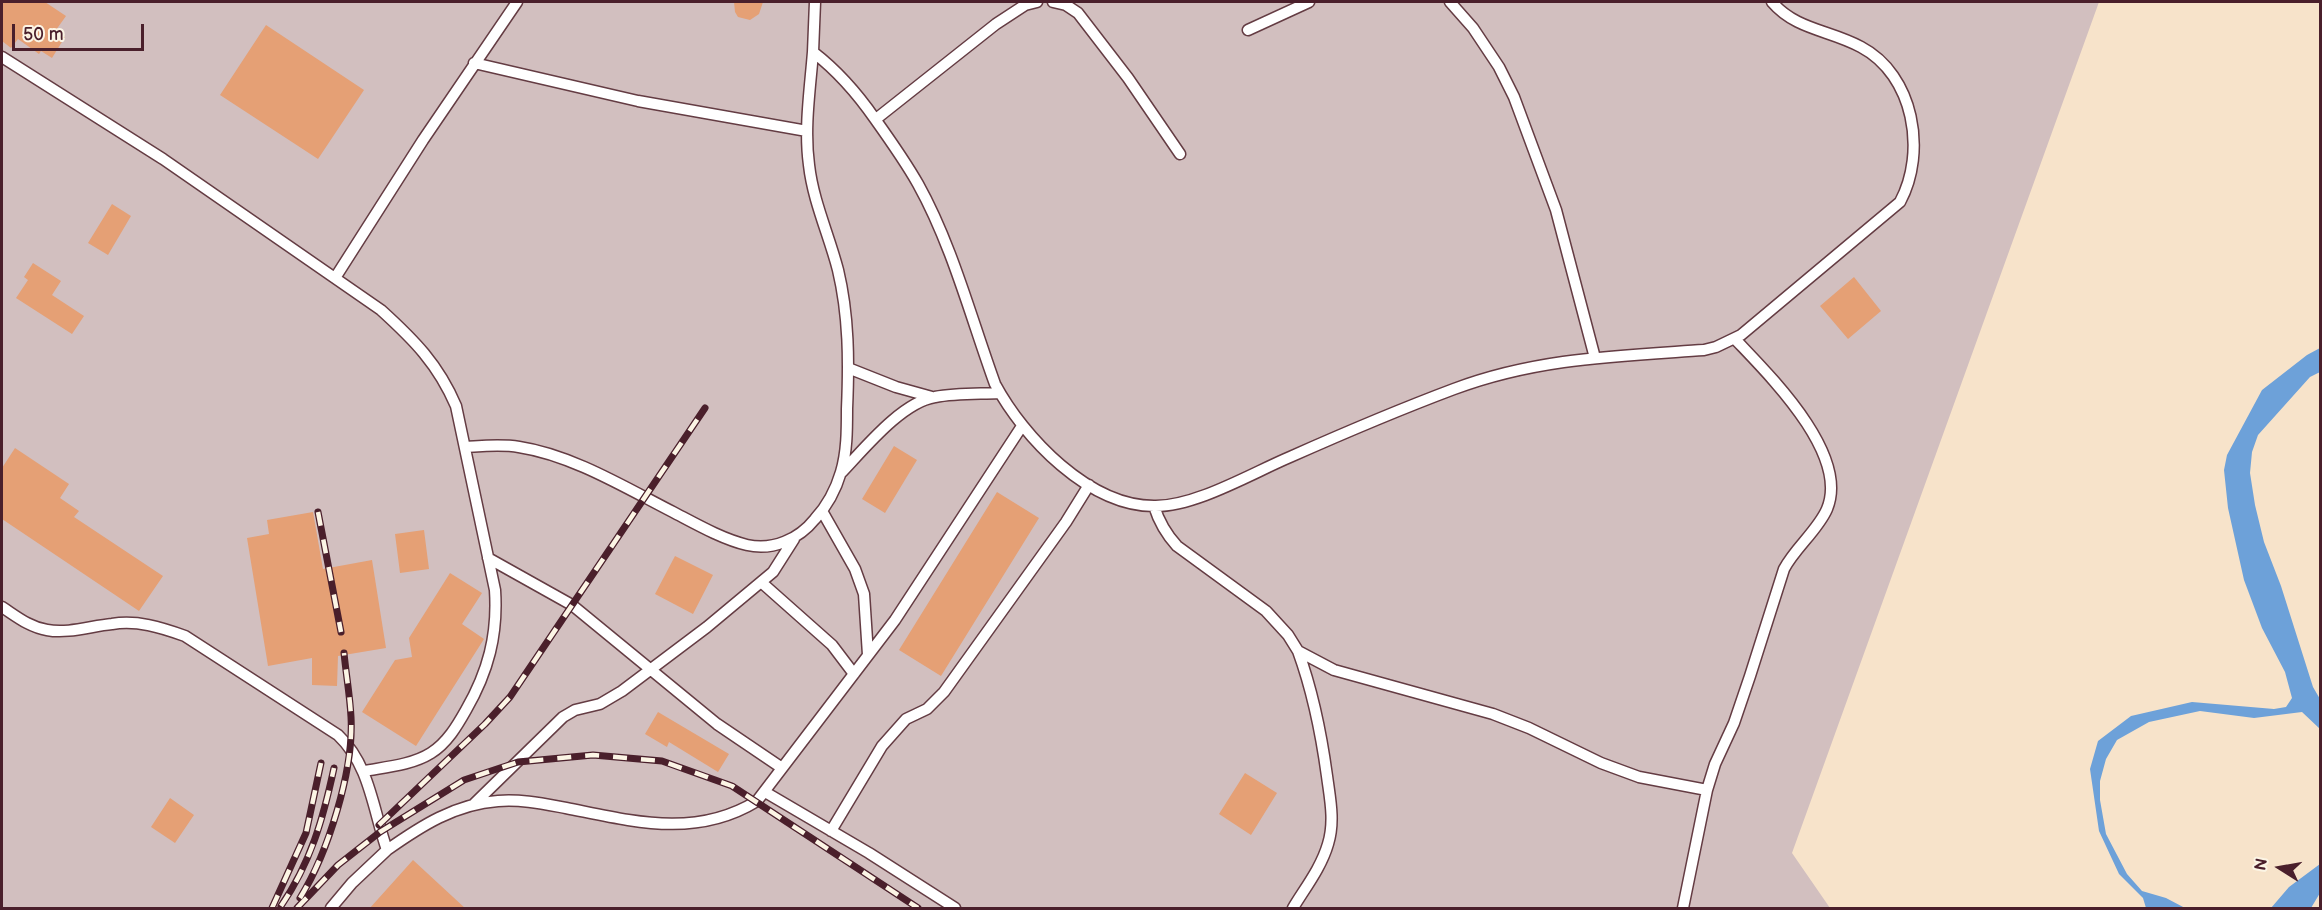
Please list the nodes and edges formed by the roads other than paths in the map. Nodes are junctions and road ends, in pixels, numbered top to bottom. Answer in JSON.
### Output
{"nodes":[{"id":1,"x":517,"y":2,"type":"edge"},
{"id":2,"x":815,"y":2,"type":"edge"},
{"id":3,"x":1037,"y":2,"type":"edge"},
{"id":4,"x":1053,"y":2,"type":"edge"},
{"id":5,"x":1309,"y":2,"type":"edge"},
{"id":6,"x":1450,"y":2,"type":"edge"},
{"id":7,"x":1772,"y":2,"type":"edge"},
{"id":8,"x":1248,"y":30,"type":"dead end"},
{"id":9,"x":813,"y":52,"type":"junction"},
{"id":10,"x":2,"y":57,"type":"edge"},
{"id":11,"x":474,"y":63,"type":"junction"},
{"id":12,"x":876,"y":119,"type":"junction"},
{"id":13,"x":807,"y":130,"type":"junction"},
{"id":14,"x":1180,"y":154,"type":"dead end"},
{"id":15,"x":335,"y":278,"type":"junction"},
{"id":16,"x":1735,"y":339,"type":"junction"},
{"id":17,"x":1595,"y":358,"type":"junction"},
{"id":18,"x":848,"y":368,"type":"junction"},
{"id":19,"x":999,"y":393,"type":"junction"},
{"id":20,"x":932,"y":397,"type":"junction"},
{"id":21,"x":1022,"y":426,"type":"junction"},
{"id":22,"x":465,"y":447,"type":"junction"},
{"id":23,"x":841,"y":474,"type":"junction"},
{"id":24,"x":1089,"y":485,"type":"junction"},
{"id":25,"x":1154,"y":507,"type":"junction"},
{"id":26,"x":822,"y":511,"type":"junction"},
{"id":27,"x":794,"y":539,"type":"junction"},
{"id":28,"x":488,"y":558,"type":"junction"},
{"id":29,"x":761,"y":582,"type":"junction"},
{"id":30,"x":2,"y":606,"type":"edge"},
{"id":31,"x":1298,"y":651,"type":"junction"},
{"id":32,"x":868,"y":655,"type":"junction"},
{"id":33,"x":649,"y":669,"type":"junction"},
{"id":34,"x":854,"y":674,"type":"junction"},
{"id":35,"x":782,"y":768,"type":"junction"},
{"id":36,"x":364,"y":771,"type":"junction"},
{"id":37,"x":1707,"y":790,"type":"junction"},
{"id":38,"x":765,"y":792,"type":"junction"},
{"id":39,"x":474,"y":804,"type":"junction"},
{"id":40,"x":831,"y":831,"type":"junction"},
{"id":41,"x":387,"y":850,"type":"junction"},
{"id":42,"x":331,"y":909,"type":"edge"},
{"id":43,"x":955,"y":909,"type":"edge"},
{"id":44,"x":1293,"y":909,"type":"edge"},
{"id":45,"x":1683,"y":909,"type":"edge"}],
"edges":[{"from":1,"to":11,"type":"lane"},
{"from":2,"to":9,"type":"lane"},
{"from":3,"to":12,"type":"lane"},
{"from":4,"to":14,"type":"lane"},
{"from":5,"to":8,"type":"lane"},
{"from":6,"to":17,"type":"lane"},
{"from":7,"to":16,"type":"lane"},
{"from":9,"to":12,"type":"lane"},
{"from":9,"to":13,"type":"lane"},
{"from":10,"to":15,"type":"lane"},
{"from":11,"to":13,"type":"lane"},
{"from":11,"to":15,"type":"lane"},
{"from":12,"to":19,"type":"lane"},
{"from":13,"to":18,"type":"lane"},
{"from":15,"to":22,"type":"lane"},
{"from":16,"to":17,"type":"lane"},
{"from":16,"to":37,"type":"lane"},
{"from":17,"to":25,"type":"lane"},
{"from":18,"to":20,"type":"lane"},
{"from":18,"to":23,"type":"lane"},
{"from":19,"to":20,"type":"lane"},
{"from":19,"to":21,"type":"lane"},
{"from":20,"to":23,"type":"lane"},
{"from":21,"to":24,"type":"lane"},
{"from":21,"to":32,"type":"lane"},
{"from":22,"to":27,"type":"lane"},
{"from":22,"to":28,"type":"lane"},
{"from":23,"to":26,"type":"lane"},
{"from":24,"to":25,"type":"lane"},
{"from":24,"to":40,"type":"lane"},
{"from":25,"to":31,"type":"lane"},
{"from":26,"to":27,"type":"lane"},
{"from":26,"to":32,"type":"lane"},
{"from":27,"to":29,"type":"lane"},
{"from":28,"to":33,"type":"lane"},
{"from":28,"to":36,"type":"lane"},
{"from":29,"to":33,"type":"lane"},
{"from":29,"to":34,"type":"lane"},
{"from":30,"to":36,"type":"lane"},
{"from":31,"to":37,"type":"lane"},
{"from":31,"to":44,"type":"lane"},
{"from":32,"to":34,"type":"lane"},
{"from":33,"to":35,"type":"lane"},
{"from":33,"to":39,"type":"lane"},
{"from":34,"to":35,"type":"lane"},
{"from":35,"to":38,"type":"lane"},
{"from":36,"to":41,"type":"lane"},
{"from":37,"to":45,"type":"lane"},
{"from":38,"to":39,"type":"lane"},
{"from":38,"to":40,"type":"lane"},
{"from":39,"to":41,"type":"lane"},
{"from":40,"to":43,"type":"lane"},
{"from":41,"to":42,"type":"lane"}]}
